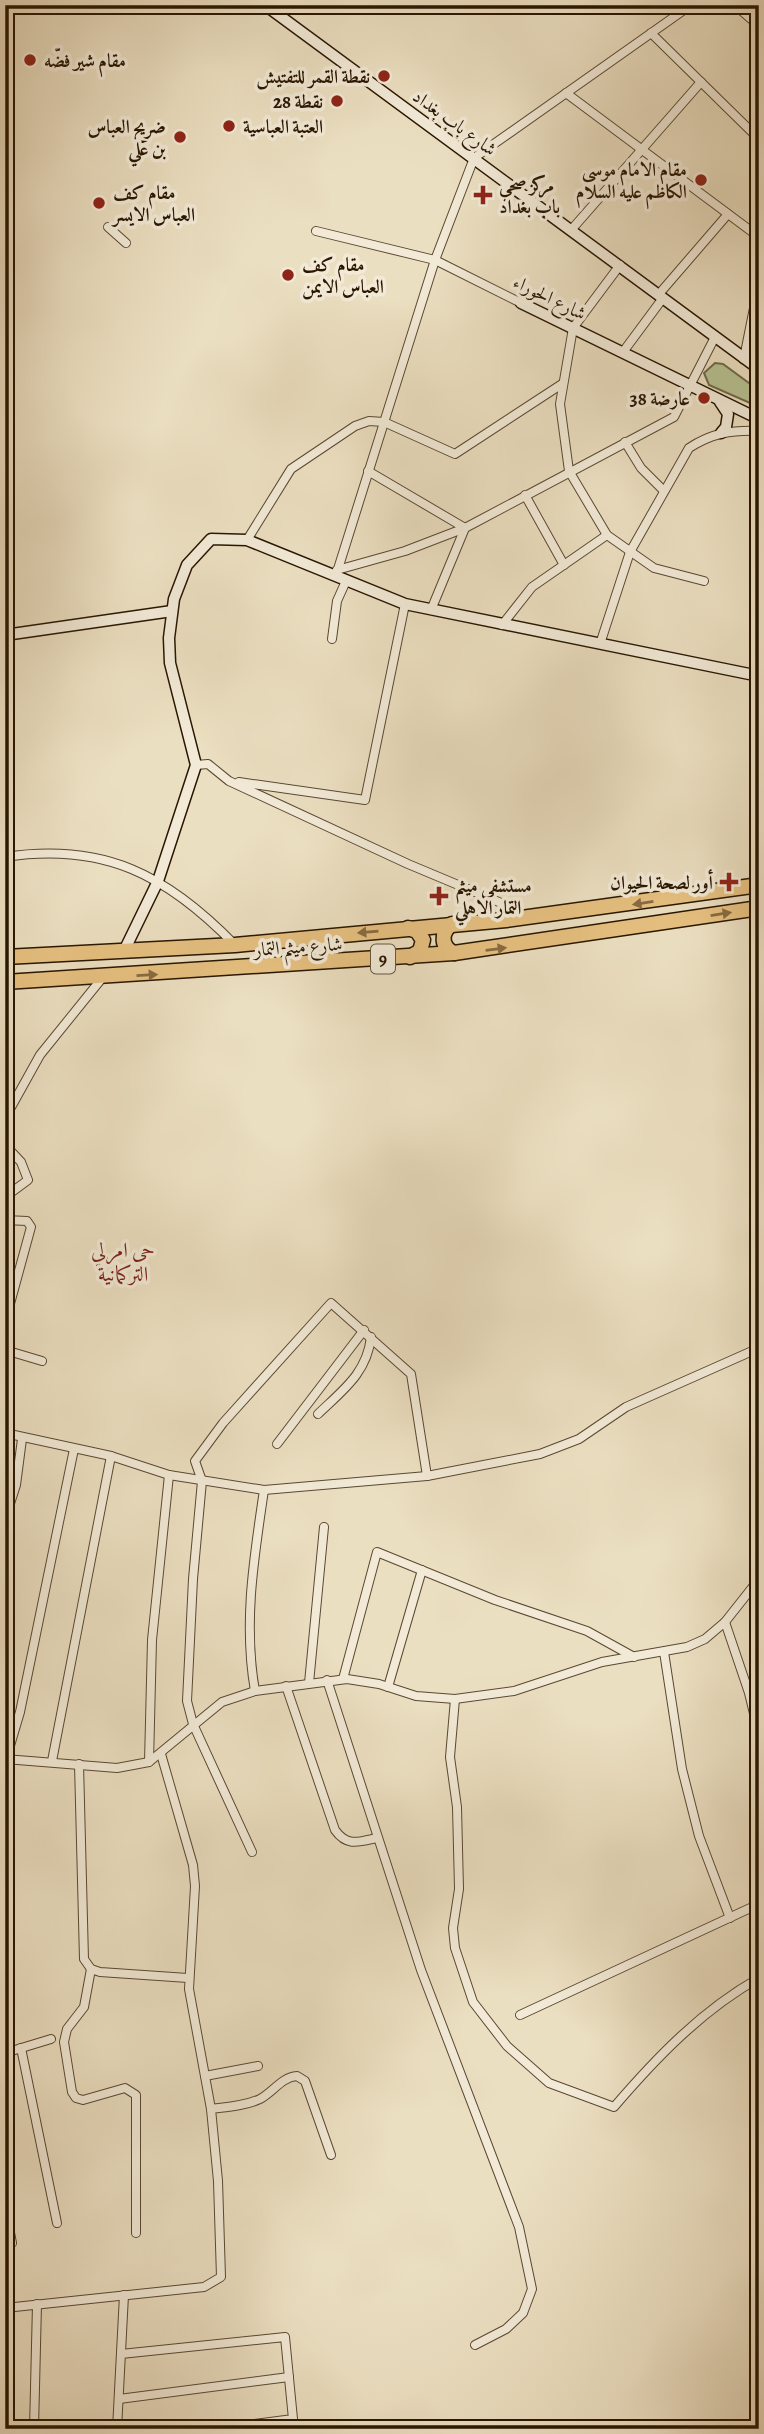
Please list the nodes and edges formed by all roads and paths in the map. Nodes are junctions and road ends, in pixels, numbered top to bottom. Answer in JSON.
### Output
{"nodes":[{"id":1,"x":265,"y":5,"type":"edge"},
{"id":2,"x":691,"y":5,"type":"edge"},
{"id":3,"x":735,"y":5,"type":"edge"},
{"id":4,"x":759,"y":26,"type":"edge"},
{"id":5,"x":651,"y":33,"type":"junction"},
{"id":6,"x":701,"y":82,"type":"junction"},
{"id":7,"x":566,"y":93,"type":"junction"},
{"id":8,"x":759,"y":139,"type":"edge"},
{"id":9,"x":643,"y":151,"type":"junction"},
{"id":10,"x":474,"y":158,"type":"junction"},
{"id":11,"x":728,"y":214,"type":"junction"},
{"id":12,"x":108,"y":227,"type":"dead end"},
{"id":13,"x":572,"y":229,"type":"junction"},
{"id":14,"x":316,"y":230,"type":"dead end"},
{"id":15,"x":759,"y":237,"type":"edge"},
{"id":16,"x":127,"y":243,"type":"dead end"},
{"id":17,"x":435,"y":260,"type":"junction"},
{"id":18,"x":620,"y":265,"type":"junction"},
{"id":19,"x":759,"y":283,"type":"edge"},
{"id":20,"x":661,"y":296,"type":"junction"},
{"id":21,"x":521,"y":303,"type":"joint"},
{"id":22,"x":573,"y":328,"type":"junction"},
{"id":23,"x":716,"y":337,"type":"junction"},
{"id":24,"x":623,"y":352,"type":"junction"},
{"id":25,"x":759,"y":356,"type":"edge"},
{"id":26,"x":744,"y":358,"type":"junction"},
{"id":27,"x":759,"y":369,"type":"edge"},
{"id":28,"x":562,"y":384,"type":"junction"},
{"id":29,"x":690,"y":385,"type":"junction"},
{"id":30,"x":715,"y":397,"type":"junction"},
{"id":31,"x":759,"y":419,"type":"edge"},
{"id":32,"x":384,"y":422,"type":"junction"},
{"id":33,"x":759,"y":432,"type":"edge"},
{"id":34,"x":721,"y":433,"type":"junction"},
{"id":35,"x":625,"y":442,"type":"junction"},
{"id":36,"x":368,"y":471,"type":"junction"},
{"id":37,"x":569,"y":471,"type":"junction"},
{"id":38,"x":663,"y":490,"type":"junction"},
{"id":39,"x":525,"y":495,"type":"junction"},
{"id":40,"x":465,"y":528,"type":"junction"},
{"id":41,"x":607,"y":535,"type":"junction"},
{"id":42,"x":247,"y":540,"type":"junction"},
{"id":43,"x":630,"y":552,"type":"junction"},
{"id":44,"x":564,"y":565,"type":"junction"},
{"id":45,"x":333,"y":571,"type":"junction"},
{"id":46,"x":346,"y":581,"type":"junction"},
{"id":47,"x":704,"y":581,"type":"dead end"},
{"id":48,"x":405,"y":604,"type":"junction"},
{"id":49,"x":431,"y":610,"type":"junction"},
{"id":50,"x":172,"y":611,"type":"junction"},
{"id":51,"x":502,"y":625,"type":"junction"},
{"id":52,"x":5,"y":635,"type":"edge"},
{"id":53,"x":332,"y":639,"type":"dead end"},
{"id":54,"x":600,"y":644,"type":"junction"},
{"id":55,"x":759,"y":676,"type":"edge"},
{"id":56,"x":197,"y":765,"type":"junction"},
{"id":57,"x":229,"y":781,"type":"junction"},
{"id":58,"x":5,"y":857,"type":"edge"},
{"id":59,"x":158,"y":881,"type":"junction"},
{"id":60,"x":759,"y":885,"type":"edge"},
{"id":61,"x":759,"y":908,"type":"edge"},
{"id":62,"x":506,"y":920,"type":"junction"},
{"id":63,"x":452,"y":924,"type":"junction"},
{"id":64,"x":406,"y":928,"type":"junction"},
{"id":65,"x":235,"y":945,"type":"junction"},
{"id":66,"x":124,"y":951,"type":"junction"},
{"id":67,"x":454,"y":953,"type":"junction"},
{"id":68,"x":53,"y":955,"type":"junction"},
{"id":69,"x":12,"y":956,"type":"edge"},
{"id":70,"x":410,"y":957,"type":"junction"},
{"id":71,"x":103,"y":977,"type":"junction"},
{"id":72,"x":52,"y":979,"type":"junction"},
{"id":73,"x":12,"y":982,"type":"edge"},
{"id":74,"x":5,"y":1118,"type":"edge"},
{"id":75,"x":5,"y":1145,"type":"edge"},
{"id":76,"x":5,"y":1197,"type":"edge"},
{"id":77,"x":5,"y":1220,"type":"edge"},
{"id":78,"x":5,"y":1322,"type":"edge"},
{"id":79,"x":367,"y":1334,"type":"junction"},
{"id":80,"x":759,"y":1348,"type":"edge"},
{"id":81,"x":5,"y":1350,"type":"edge"},
{"id":82,"x":42,"y":1361,"type":"dead end"},
{"id":83,"x":318,"y":1414,"type":"dead end"},
{"id":84,"x":5,"y":1433,"type":"edge"},
{"id":85,"x":22,"y":1439,"type":"junction"},
{"id":86,"x":277,"y":1444,"type":"dead end"},
{"id":87,"x":74,"y":1449,"type":"junction"},
{"id":88,"x":111,"y":1456,"type":"junction"},
{"id":89,"x":169,"y":1475,"type":"junction"},
{"id":90,"x":427,"y":1476,"type":"junction"},
{"id":91,"x":202,"y":1481,"type":"junction"},
{"id":92,"x":264,"y":1490,"type":"junction"},
{"id":93,"x":5,"y":1520,"type":"edge"},
{"id":94,"x":324,"y":1527,"type":"dead end"},
{"id":95,"x":422,"y":1570,"type":"junction"},
{"id":96,"x":759,"y":1579,"type":"edge"},
{"id":97,"x":725,"y":1622,"type":"junction"},
{"id":98,"x":664,"y":1652,"type":"junction"},
{"id":99,"x":634,"y":1657,"type":"junction"},
{"id":100,"x":343,"y":1679,"type":"junction"},
{"id":101,"x":327,"y":1680,"type":"junction"},
{"id":102,"x":309,"y":1683,"type":"junction"},
{"id":103,"x":286,"y":1686,"type":"junction"},
{"id":104,"x":388,"y":1687,"type":"junction"},
{"id":105,"x":255,"y":1691,"type":"junction"},
{"id":106,"x":455,"y":1699,"type":"junction"},
{"id":107,"x":193,"y":1724,"type":"junction"},
{"id":108,"x":759,"y":1734,"type":"edge"},
{"id":109,"x":161,"y":1754,"type":"junction"},
{"id":110,"x":5,"y":1759,"type":"edge"},
{"id":111,"x":52,"y":1761,"type":"junction"},
{"id":112,"x":149,"y":1762,"type":"junction"},
{"id":113,"x":79,"y":1764,"type":"junction"},
{"id":114,"x":377,"y":1838,"type":"junction"},
{"id":115,"x":252,"y":1852,"type":"dead end"},
{"id":116,"x":759,"y":1904,"type":"edge"},
{"id":117,"x":730,"y":1918,"type":"junction"},
{"id":118,"x":91,"y":1969,"type":"junction"},
{"id":119,"x":188,"y":1978,"type":"junction"},
{"id":120,"x":759,"y":1978,"type":"edge"},
{"id":121,"x":520,"y":2015,"type":"dead end"},
{"id":122,"x":51,"y":2039,"type":"dead end"},
{"id":123,"x":21,"y":2048,"type":"junction"},
{"id":124,"x":5,"y":2053,"type":"edge"},
{"id":125,"x":258,"y":2067,"type":"dead end"},
{"id":126,"x":205,"y":2076,"type":"junction"},
{"id":127,"x":211,"y":2109,"type":"junction"},
{"id":128,"x":331,"y":2155,"type":"dead end"},
{"id":129,"x":5,"y":2207,"type":"edge"},
{"id":130,"x":57,"y":2223,"type":"dead end"},
{"id":131,"x":136,"y":2233,"type":"dead end"},
{"id":132,"x":12,"y":2243,"type":"dead end"},
{"id":133,"x":124,"y":2295,"type":"junction"},
{"id":134,"x":37,"y":2304,"type":"junction"},
{"id":135,"x":5,"y":2308,"type":"edge"},
{"id":136,"x":475,"y":2345,"type":"dead end"},
{"id":137,"x":121,"y":2354,"type":"junction"},
{"id":138,"x":289,"y":2377,"type":"junction"},
{"id":139,"x":119,"y":2399,"type":"junction"},
{"id":140,"x":34,"y":2429,"type":"edge"},
{"id":141,"x":117,"y":2429,"type":"edge"},
{"id":142,"x":214,"y":2429,"type":"edge"}],
"edges":[{"from":1,"to":10,"type":"street","name":"شارع باب بغداد"},
{"from":2,"to":5,"type":"street"},
{"from":3,"to":4,"type":"street"},
{"from":5,"to":6,"type":"street"},
{"from":5,"to":7,"type":"street"},
{"from":6,"to":8,"type":"street"},
{"from":6,"to":9,"type":"street"},
{"from":7,"to":9,"type":"street"},
{"from":7,"to":10,"type":"street"},
{"from":9,"to":11,"type":"street"},
{"from":9,"to":13,"type":"street"},
{"from":10,"to":13,"type":"street","name":"شارع باب بغداد"},
{"from":10,"to":17,"type":"street"},
{"from":11,"to":15,"type":"street"},
{"from":11,"to":20,"type":"street"},
{"from":12,"to":16,"type":"street"},
{"from":13,"to":18,"type":"street","name":"شارع باب بغداد"},
{"from":14,"to":17,"type":"street","name":"شارع الحوراء"},
{"from":17,"to":21,"type":"street","name":"شارع الحوراء"},
{"from":17,"to":32,"type":"street"},
{"from":18,"to":20,"type":"street","name":"شارع باب بغداد"},
{"from":18,"to":22,"type":"street"},
{"from":19,"to":26,"type":"street"},
{"from":20,"to":23,"type":"street","name":"شارع باب بغداد"},
{"from":20,"to":24,"type":"street"},
{"from":21,"to":22,"type":"street","name":"شارع الحوراء"},
{"from":22,"to":24,"type":"street","name":"شارع الحوراء"},
{"from":22,"to":28,"type":"street"},
{"from":23,"to":26,"type":"street","name":"شارع باب بغداد"},
{"from":23,"to":29,"type":"street"},
{"from":24,"to":29,"type":"street","name":"شارع الحوراء"},
{"from":25,"to":26,"type":"street"},
{"from":26,"to":27,"type":"street","name":"شارع باب بغداد"},
{"from":28,"to":32,"type":"street"},
{"from":28,"to":37,"type":"street"},
{"from":29,"to":30,"type":"street","name":"شارع الحوراء"},
{"from":29,"to":35,"type":"street"},
{"from":30,"to":31,"type":"street","name":"شارع الحوراء"},
{"from":30,"to":34,"type":"street"},
{"from":32,"to":36,"type":"street"},
{"from":32,"to":42,"type":"street"},
{"from":33,"to":34,"type":"street"},
{"from":34,"to":38,"type":"street"},
{"from":35,"to":37,"type":"street"},
{"from":35,"to":38,"type":"street"},
{"from":36,"to":40,"type":"street"},
{"from":36,"to":45,"type":"street"},
{"from":37,"to":39,"type":"street"},
{"from":37,"to":41,"type":"street"},
{"from":38,"to":43,"type":"street"},
{"from":39,"to":40,"type":"street"},
{"from":39,"to":44,"type":"street"},
{"from":40,"to":45,"type":"street"},
{"from":40,"to":49,"type":"street"},
{"from":41,"to":43,"type":"street"},
{"from":41,"to":44,"type":"street"},
{"from":42,"to":45,"type":"street"},
{"from":42,"to":50,"type":"street"},
{"from":43,"to":47,"type":"street"},
{"from":43,"to":54,"type":"street"},
{"from":44,"to":51,"type":"street"},
{"from":45,"to":46,"type":"street"},
{"from":46,"to":48,"type":"street"},
{"from":46,"to":53,"type":"street"},
{"from":48,"to":49,"type":"street"},
{"from":48,"to":57,"type":"street"},
{"from":49,"to":51,"type":"street"},
{"from":50,"to":52,"type":"street"},
{"from":50,"to":56,"type":"street"},
{"from":51,"to":54,"type":"street"},
{"from":54,"to":55,"type":"street"},
{"from":56,"to":57,"type":"street"},
{"from":56,"to":59,"type":"street"},
{"from":57,"to":62,"type":"street"},
{"from":58,"to":59,"type":"street"},
{"from":59,"to":65,"type":"street"},
{"from":59,"to":66,"type":"street"},
{"from":60,"to":62,"type":"highway","name":"شارع ميثم التمار","number":"9","one_way":true},
{"from":67,"to":61,"type":"highway","name":"شارع ميثم التمار","number":"9","one_way":true},
{"from":62,"to":63,"type":"highway","name":"شارع ميثم التمار","number":"9"},
{"from":63,"to":64,"type":"highway","name":"شارع ميثم التمار","number":"9"},
{"from":63,"to":67,"type":"highway"},
{"from":64,"to":65,"type":"highway","name":"شارع ميثم التمار","number":"9","one_way":true},
{"from":64,"to":70,"type":"highway"},
{"from":65,"to":66,"type":"highway","name":"شارع ميثم التمار","number":"9"},
{"from":66,"to":68,"type":"highway","name":"شارع ميثم التمار","number":"9"},
{"from":67,"to":70,"type":"highway","name":"شارع ميثم التمار","number":"9"},
{"from":68,"to":69,"type":"highway","name":"شارع ميثم التمار","number":"9"},
{"from":68,"to":72,"type":"highway"},
{"from":69,"to":73,"type":"highway"},
{"from":71,"to":70,"type":"highway","name":"شارع ميثم التمار","number":"9","one_way":true},
{"from":71,"to":72,"type":"highway","name":"شارع ميثم التمار","number":"9"},
{"from":71,"to":74,"type":"street"},
{"from":72,"to":73,"type":"highway","name":"شارع ميثم التمار","number":"9"},
{"from":75,"to":76,"type":"street"},
{"from":77,"to":78,"type":"street"},
{"from":79,"to":83,"type":"street"},
{"from":79,"to":86,"type":"street"},
{"from":79,"to":90,"type":"street"},
{"from":79,"to":91,"type":"street"},
{"from":80,"to":90,"type":"street"},
{"from":81,"to":82,"type":"street"},
{"from":84,"to":85,"type":"street"},
{"from":85,"to":87,"type":"street"},
{"from":85,"to":93,"type":"street"},
{"from":87,"to":88,"type":"street"},
{"from":87,"to":110,"type":"street"},
{"from":88,"to":89,"type":"street"},
{"from":88,"to":111,"type":"street"},
{"from":89,"to":91,"type":"street"},
{"from":89,"to":112,"type":"street"},
{"from":90,"to":92,"type":"street"},
{"from":91,"to":92,"type":"street"},
{"from":91,"to":107,"type":"street"},
{"from":92,"to":105,"type":"street"},
{"from":94,"to":102,"type":"street"},
{"from":95,"to":99,"type":"street"},
{"from":95,"to":100,"type":"street"},
{"from":95,"to":104,"type":"street"},
{"from":96,"to":97,"type":"street"},
{"from":97,"to":98,"type":"street"},
{"from":97,"to":108,"type":"street"},
{"from":98,"to":99,"type":"street"},
{"from":98,"to":117,"type":"street"},
{"from":99,"to":106,"type":"street"},
{"from":100,"to":101,"type":"street"},
{"from":100,"to":104,"type":"street"},
{"from":101,"to":102,"type":"street"},
{"from":101,"to":114,"type":"street"},
{"from":102,"to":103,"type":"street"},
{"from":103,"to":105,"type":"street"},
{"from":103,"to":114,"type":"street"},
{"from":104,"to":106,"type":"street"},
{"from":105,"to":107,"type":"street"},
{"from":106,"to":120,"type":"street"},
{"from":107,"to":109,"type":"street"},
{"from":107,"to":115,"type":"street"},
{"from":109,"to":112,"type":"street"},
{"from":109,"to":119,"type":"street"},
{"from":110,"to":111,"type":"street"},
{"from":111,"to":113,"type":"street"},
{"from":112,"to":113,"type":"street"},
{"from":113,"to":118,"type":"street"},
{"from":114,"to":136,"type":"street"},
{"from":116,"to":117,"type":"street"},
{"from":117,"to":121,"type":"street"},
{"from":118,"to":119,"type":"street"},
{"from":118,"to":131,"type":"street"},
{"from":119,"to":126,"type":"street"},
{"from":122,"to":123,"type":"street"},
{"from":123,"to":124,"type":"street"},
{"from":123,"to":130,"type":"street"},
{"from":125,"to":126,"type":"street"},
{"from":126,"to":127,"type":"street"},
{"from":127,"to":128,"type":"street"},
{"from":127,"to":133,"type":"street"},
{"from":129,"to":132,"type":"street"},
{"from":133,"to":134,"type":"street"},
{"from":133,"to":137,"type":"street"},
{"from":134,"to":135,"type":"street"},
{"from":134,"to":140,"type":"street"},
{"from":137,"to":138,"type":"street"},
{"from":137,"to":139,"type":"street"},
{"from":138,"to":139,"type":"street"},
{"from":138,"to":142,"type":"street"},
{"from":139,"to":141,"type":"street"}]}
